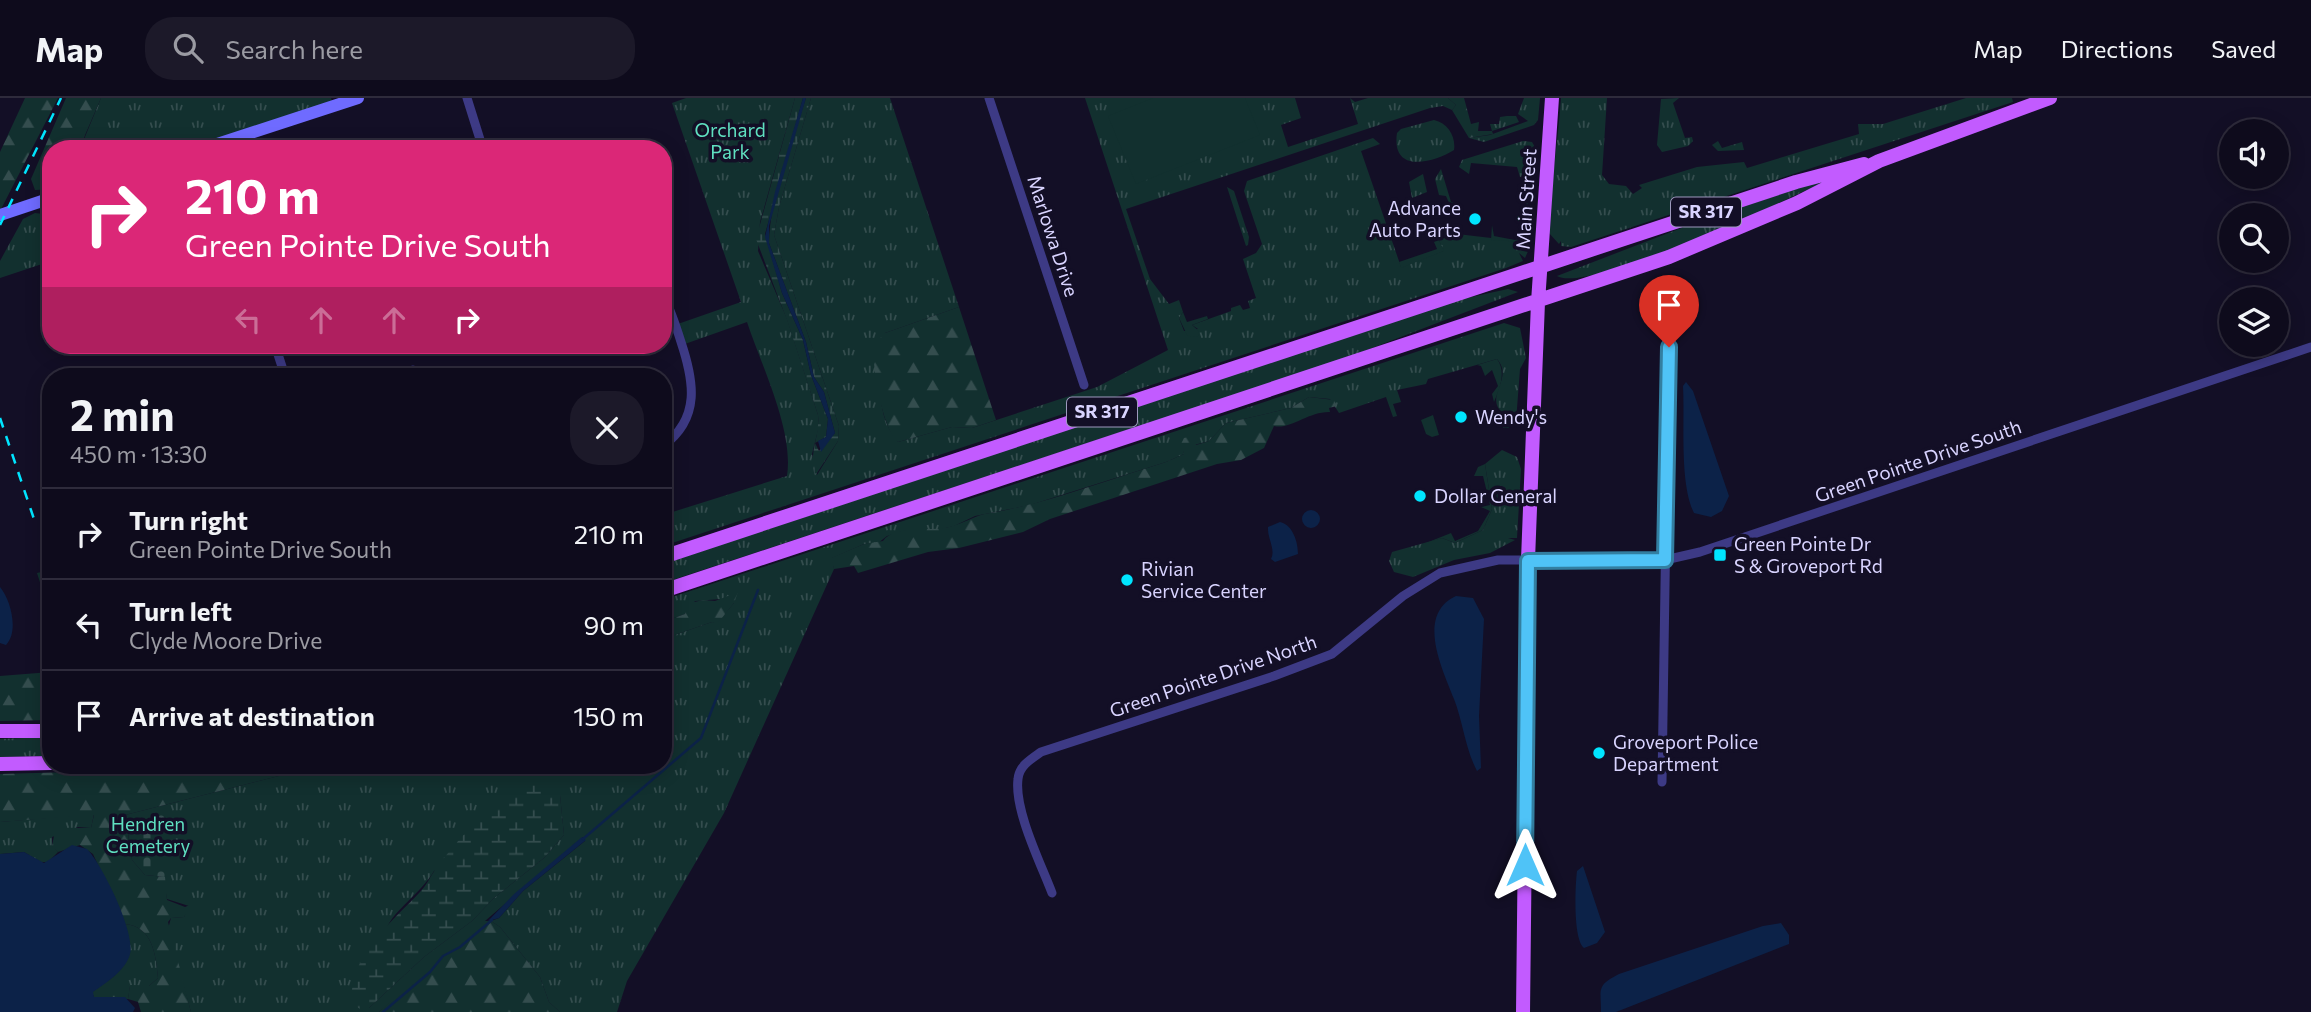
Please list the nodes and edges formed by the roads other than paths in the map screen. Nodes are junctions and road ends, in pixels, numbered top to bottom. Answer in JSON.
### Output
{"nodes":[{"id":1,"x":358,"y":98,"type":"edge"},
{"id":2,"x":467,"y":98,"type":"edge"},
{"id":3,"x":989,"y":98,"type":"edge"},
{"id":4,"x":1552,"y":98,"type":"edge"},
{"id":5,"x":2050,"y":98,"type":"edge"},
{"id":6,"x":230,"y":140,"type":"edge"},
{"id":7,"x":480,"y":140,"type":"edge"},
{"id":8,"x":1880,"y":161,"type":"junction"},
{"id":9,"x":42,"y":201,"type":"edge"},
{"id":10,"x":0,"y":215,"type":"edge"},
{"id":11,"x":1541,"y":267,"type":"junction"},
{"id":12,"x":1538,"y":302,"type":"junction"},
{"id":13,"x":672,"y":322,"type":"edge"},
{"id":14,"x":1669,"y":324,"type":"dead end"},
{"id":15,"x":2311,"y":347,"type":"edge"},
{"id":16,"x":1084,"y":385,"type":"dead end"},
{"id":17,"x":672,"y":437,"type":"edge"},
{"id":18,"x":672,"y":554,"type":"edge"},
{"id":19,"x":1665,"y":560,"type":"junction"},
{"id":20,"x":1528,"y":561,"type":"junction"},
{"id":21,"x":672,"y":588,"type":"edge"},
{"id":22,"x":42,"y":731,"type":"edge"},
{"id":23,"x":0,"y":732,"type":"edge"},
{"id":24,"x":42,"y":763,"type":"edge"},
{"id":25,"x":0,"y":764,"type":"edge"},
{"id":26,"x":1662,"y":782,"type":"dead end"},
{"id":27,"x":1052,"y":893,"type":"dead end"},
{"id":28,"x":1523,"y":1012,"type":"edge"}],
"edges":[{"from":1,"to":6,"type":"street"},
{"from":2,"to":7,"type":"street"},
{"from":3,"to":16,"type":"street","name":"Marlowa Drive"},
{"from":4,"to":11,"type":"main road","name":"Main Street"},
{"from":5,"to":8,"type":"main road","number":"SR 317"},
{"from":8,"to":11,"type":"main road","number":"SR 317"},
{"from":8,"to":12,"type":"main road","number":"SR 317"},
{"from":9,"to":10,"type":"street"},
{"from":11,"to":12,"type":"main road","name":"Main Street"},
{"from":11,"to":18,"type":"main road","number":"SR 317"},
{"from":12,"to":20,"type":"main road","name":"Main Street"},
{"from":12,"to":21,"type":"main road","number":"SR 317"},
{"from":13,"to":17,"type":"street"},
{"from":14,"to":19,"type":"street"},
{"from":15,"to":19,"type":"street","name":"Green Pointe Drive South"},
{"from":19,"to":20,"type":"street","name":"Green Pointe Drive South"},
{"from":19,"to":26,"type":"street"},
{"from":20,"to":27,"type":"street","name":"Green Pointe Drive North"},
{"from":20,"to":28,"type":"main road","name":"Main Street"},
{"from":22,"to":23,"type":"main road"},
{"from":24,"to":25,"type":"main road"}]}
